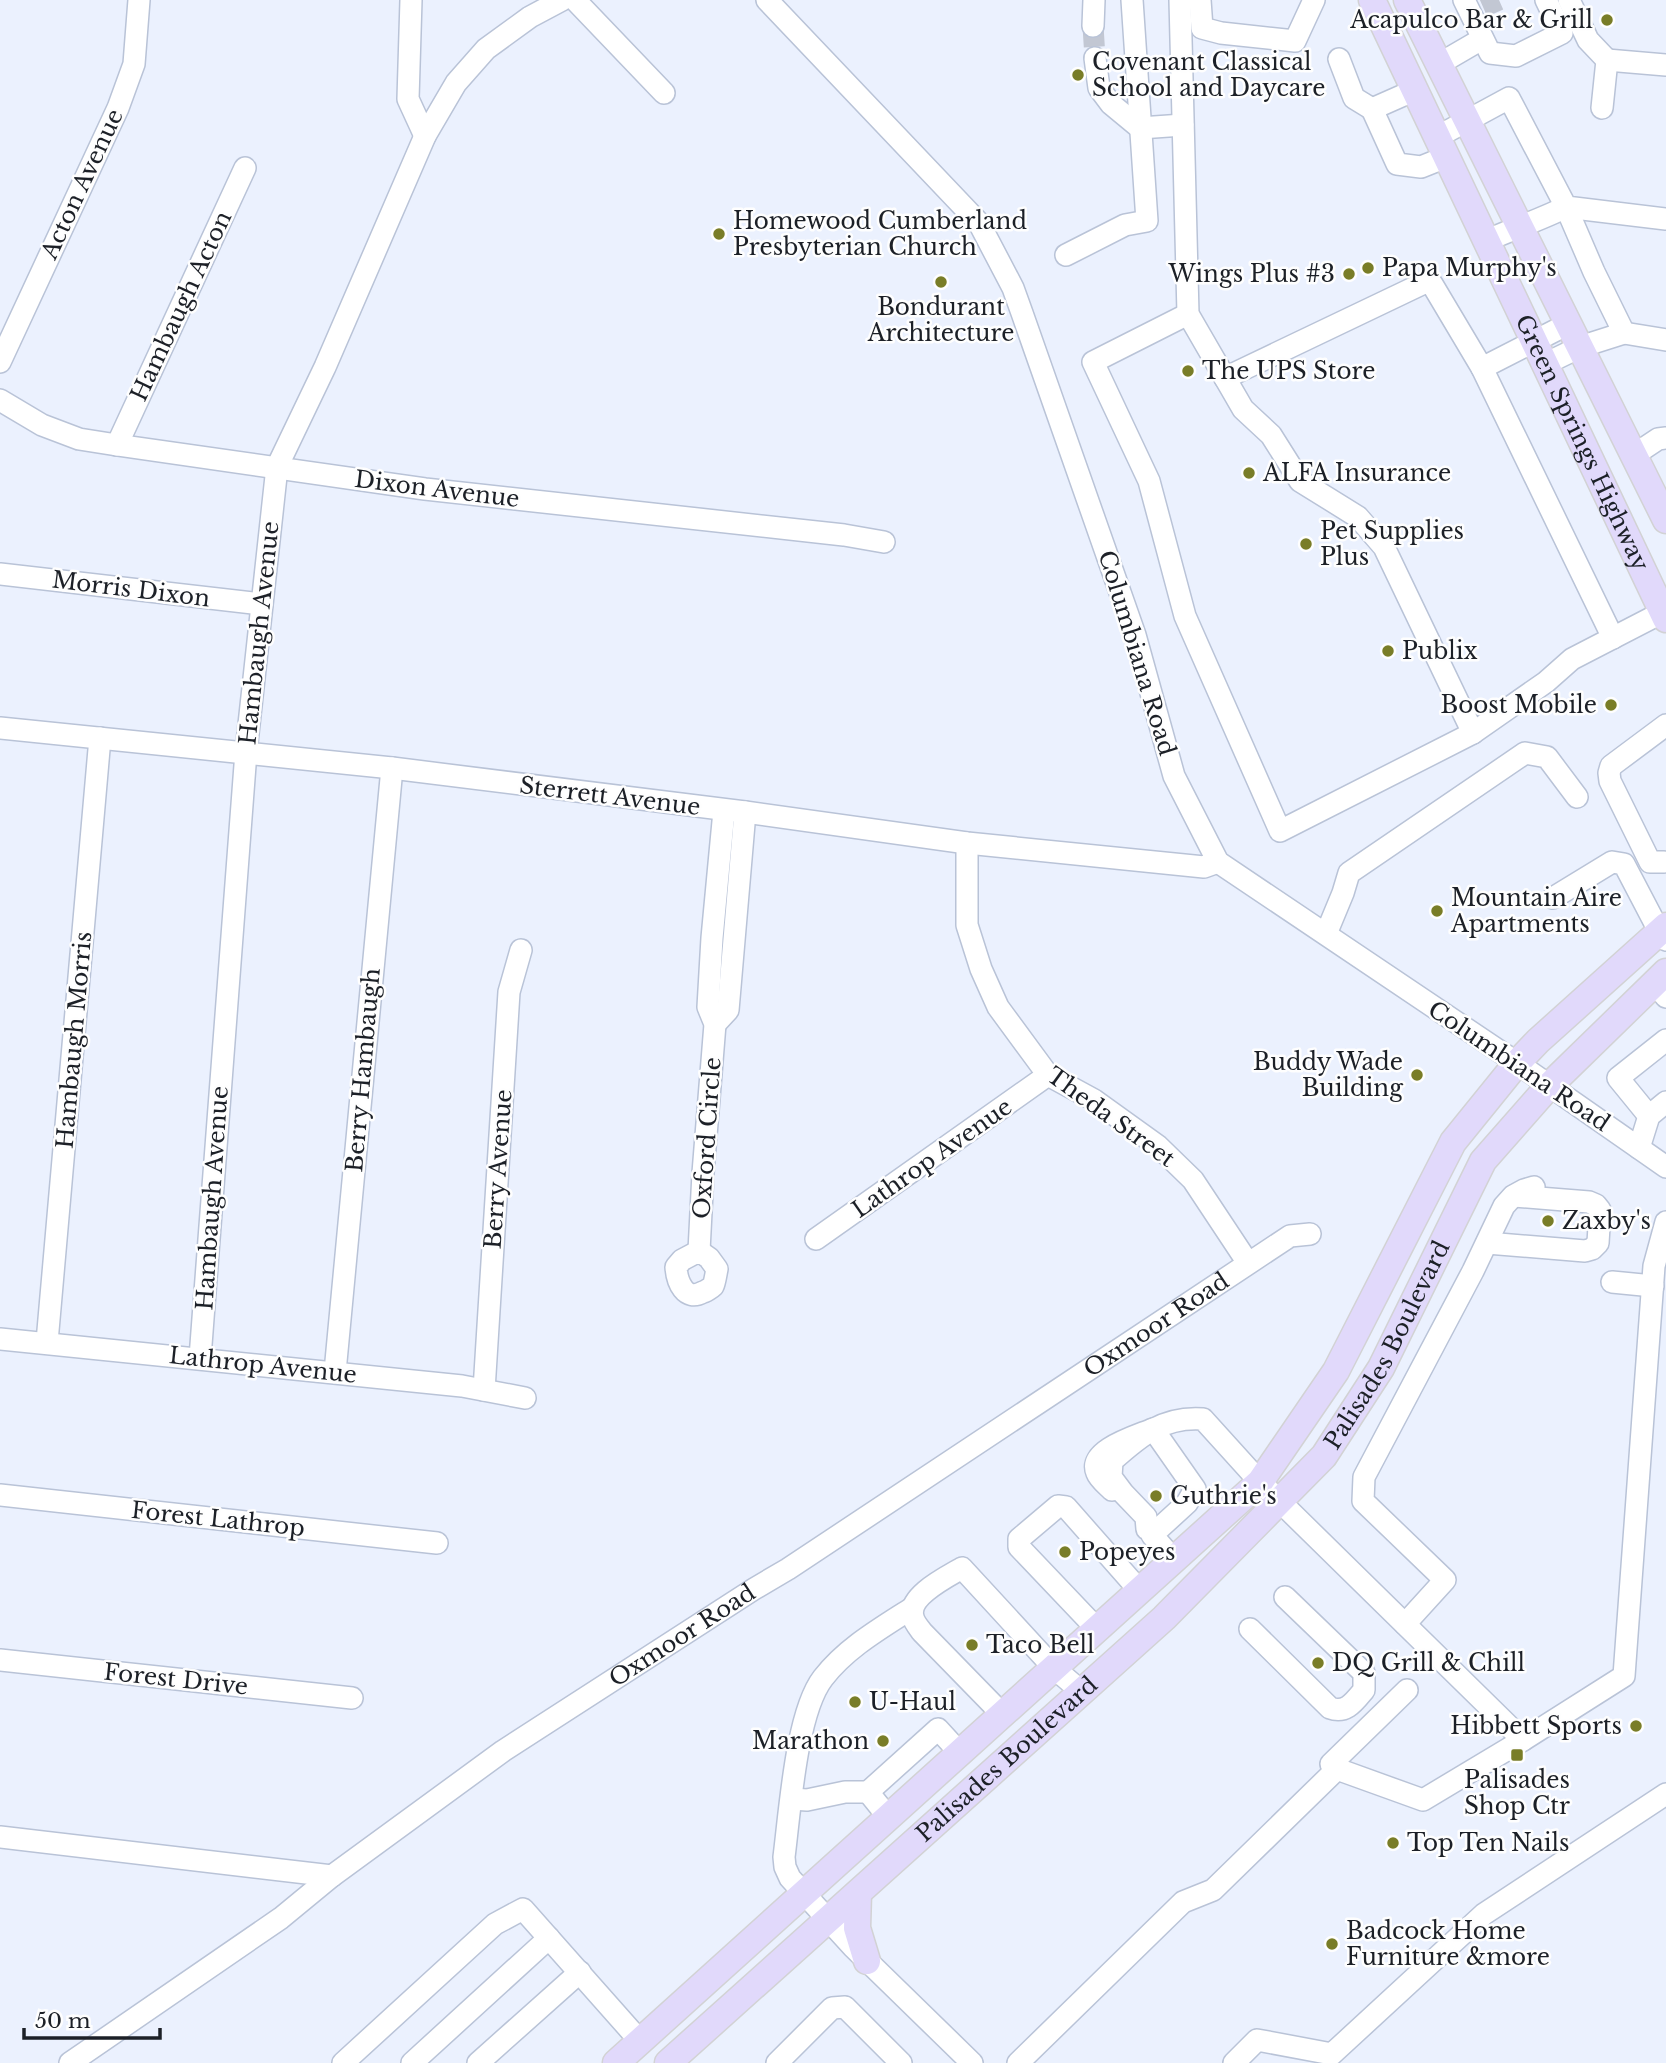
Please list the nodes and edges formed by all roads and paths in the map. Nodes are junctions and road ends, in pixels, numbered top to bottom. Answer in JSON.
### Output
{"nodes":[{"id":1,"x":139,"y":0,"type":"edge"},
{"id":2,"x":411,"y":0,"type":"edge"},
{"id":3,"x":562,"y":0,"type":"edge"},
{"id":4,"x":575,"y":0,"type":"edge"},
{"id":5,"x":767,"y":0,"type":"edge"},
{"id":6,"x":1094,"y":0,"type":"edge"},
{"id":7,"x":1132,"y":0,"type":"edge"},
{"id":8,"x":1180,"y":0,"type":"edge"},
{"id":9,"x":1200,"y":0,"type":"edge"},
{"id":10,"x":1314,"y":0,"type":"edge"},
{"id":11,"x":1371,"y":0,"type":"edge"},
{"id":12,"x":1406,"y":0,"type":"edge"},
{"id":13,"x":1546,"y":0,"type":"edge"},
{"id":14,"x":1569,"y":0,"type":"edge"},
{"id":15,"x":1472,"y":7,"type":"edge"},
{"id":16,"x":1093,"y":26,"type":"tunnel mouth"},
{"id":17,"x":1482,"y":39,"type":"junction"},
{"id":18,"x":1095,"y":58,"type":"tunnel mouth"},
{"id":19,"x":1339,"y":59,"type":"dead end"},
{"id":20,"x":1607,"y":60,"type":"junction"},
{"id":21,"x":1439,"y":64,"type":"junction"},
{"id":22,"x":1666,"y":65,"type":"edge"},
{"id":23,"x":1415,"y":90,"type":"junction"},
{"id":24,"x":664,"y":93,"type":"dead end"},
{"id":25,"x":1602,"y":108,"type":"dead end"},
{"id":26,"x":1372,"y":109,"type":"junction"},
{"id":27,"x":1467,"y":121,"type":"junction"},
{"id":28,"x":1183,"y":125,"type":"junction"},
{"id":29,"x":1140,"y":128,"type":"junction"},
{"id":30,"x":425,"y":136,"type":"junction"},
{"id":31,"x":1441,"y":147,"type":"junction"},
{"id":32,"x":246,"y":168,"type":"dead end"},
{"id":33,"x":1566,"y":207,"type":"junction"},
{"id":34,"x":1666,"y":219,"type":"edge"},
{"id":35,"x":1520,"y":226,"type":"junction"},
{"id":36,"x":1486,"y":241,"type":"junction"},
{"id":37,"x":1066,"y":255,"type":"dead end"},
{"id":38,"x":1188,"y":314,"type":"junction"},
{"id":39,"x":1624,"y":333,"type":"junction"},
{"id":40,"x":1574,"y":335,"type":"junction"},
{"id":41,"x":1666,"y":340,"type":"edge"},
{"id":42,"x":1539,"y":353,"type":"junction"},
{"id":43,"x":0,"y":362,"type":"edge"},
{"id":44,"x":1482,"y":368,"type":"junction"},
{"id":45,"x":1225,"y":377,"type":"junction"},
{"id":46,"x":0,"y":400,"type":"edge"},
{"id":47,"x":1666,"y":438,"type":"edge"},
{"id":48,"x":117,"y":445,"type":"junction"},
{"id":49,"x":1634,"y":455,"type":"junction"},
{"id":50,"x":276,"y":467,"type":"junction"},
{"id":51,"x":1596,"y":472,"type":"junction"},
{"id":52,"x":1660,"y":495,"type":"edge"},
{"id":53,"x":1666,"y":520,"type":"edge"},
{"id":54,"x":884,"y":542,"type":"dead end"},
{"id":55,"x":0,"y":574,"type":"edge"},
{"id":56,"x":261,"y":604,"type":"junction"},
{"id":57,"x":1664,"y":616,"type":"edge"},
{"id":58,"x":1613,"y":638,"type":"junction"},
{"id":59,"x":1666,"y":725,"type":"edge"},
{"id":60,"x":0,"y":728,"type":"edge"},
{"id":61,"x":1473,"y":733,"type":"junction"},
{"id":62,"x":100,"y":738,"type":"junction"},
{"id":63,"x":246,"y":752,"type":"junction"},
{"id":64,"x":392,"y":768,"type":"junction"},
{"id":65,"x":1577,"y":797,"type":"dead end"},
{"id":66,"x":735,"y":811,"type":"junction"},
{"id":67,"x":967,"y":843,"type":"junction"},
{"id":68,"x":1218,"y":862,"type":"junction"},
{"id":69,"x":1665,"y":863,"type":"edge"},
{"id":70,"x":1553,"y":898,"type":"dead end"},
{"id":71,"x":1664,"y":932,"type":"edge"},
{"id":72,"x":1326,"y":934,"type":"junction"},
{"id":73,"x":712,"y":938,"type":"junction"},
{"id":74,"x":734,"y":940,"type":"junction"},
{"id":75,"x":521,"y":950,"type":"dead end"},
{"id":76,"x":1662,"y":984,"type":"edge"},
{"id":77,"x":715,"y":1024,"type":"junction"},
{"id":78,"x":1666,"y":1040,"type":"edge"},
{"id":79,"x":1517,"y":1063,"type":"junction"},
{"id":80,"x":1048,"y":1075,"type":"junction"},
{"id":81,"x":1549,"y":1086,"type":"junction"},
{"id":82,"x":1666,"y":1102,"type":"edge"},
{"id":83,"x":1649,"y":1116,"type":"junction"},
{"id":84,"x":1639,"y":1149,"type":"junction"},
{"id":85,"x":1666,"y":1167,"type":"edge"},
{"id":86,"x":1534,"y":1187,"type":"dead end"},
{"id":87,"x":1513,"y":1196,"type":"junction"},
{"id":88,"x":1666,"y":1222,"type":"edge"},
{"id":89,"x":1310,"y":1234,"type":"dead end"},
{"id":90,"x":816,"y":1239,"type":"dead end"},
{"id":91,"x":1487,"y":1243,"type":"junction"},
{"id":92,"x":699,"y":1251,"type":"dead end"},
{"id":93,"x":1248,"y":1263,"type":"junction"},
{"id":94,"x":1612,"y":1282,"type":"dead end"},
{"id":95,"x":1653,"y":1286,"type":"junction"},
{"id":96,"x":1658,"y":1313,"type":"edge"},
{"id":97,"x":0,"y":1339,"type":"edge"},
{"id":98,"x":47,"y":1342,"type":"junction"},
{"id":99,"x":200,"y":1358,"type":"junction"},
{"id":100,"x":335,"y":1372,"type":"junction"},
{"id":101,"x":484,"y":1390,"type":"junction"},
{"id":102,"x":525,"y":1398,"type":"dead end"},
{"id":103,"x":1153,"y":1429,"type":"junction"},
{"id":104,"x":1260,"y":1482,"type":"junction"},
{"id":105,"x":0,"y":1494,"type":"edge"},
{"id":106,"x":1280,"y":1501,"type":"junction"},
{"id":107,"x":1150,"y":1532,"type":"junction"},
{"id":108,"x":437,"y":1543,"type":"dead end"},
{"id":109,"x":1174,"y":1560,"type":"junction"},
{"id":110,"x":1140,"y":1591,"type":"junction"},
{"id":111,"x":1285,"y":1597,"type":"dead end"},
{"id":112,"x":912,"y":1608,"type":"junction"},
{"id":113,"x":1405,"y":1625,"type":"junction"},
{"id":114,"x":1097,"y":1629,"type":"junction"},
{"id":115,"x":1250,"y":1629,"type":"dead end"},
{"id":116,"x":0,"y":1660,"type":"edge"},
{"id":117,"x":1054,"y":1668,"type":"junction"},
{"id":118,"x":1408,"y":1690,"type":"dead end"},
{"id":119,"x":1082,"y":1692,"type":"junction"},
{"id":120,"x":352,"y":1698,"type":"dead end"},
{"id":121,"x":1002,"y":1714,"type":"junction"},
{"id":122,"x":1522,"y":1741,"type":"junction"},
{"id":123,"x":960,"y":1753,"type":"junction"},
{"id":124,"x":1331,"y":1764,"type":"dead end"},
{"id":125,"x":868,"y":1792,"type":"junction"},
{"id":126,"x":1666,"y":1794,"type":"edge"},
{"id":127,"x":792,"y":1799,"type":"junction"},
{"id":128,"x":889,"y":1818,"type":"junction"},
{"id":129,"x":0,"y":1836,"type":"edge"},
{"id":130,"x":332,"y":1876,"type":"junction"},
{"id":131,"x":858,"y":1893,"type":"junction"},
{"id":132,"x":804,"y":1894,"type":"junction"},
{"id":133,"x":828,"y":1920,"type":"junction"},
{"id":134,"x":550,"y":1938,"type":"junction"},
{"id":135,"x":867,"y":1961,"type":"junction"},
{"id":136,"x":580,"y":1972,"type":"junction"},
{"id":137,"x":704,"y":2031,"type":"junction"},
{"id":138,"x":640,"y":2041,"type":"junction"},
{"id":139,"x":70,"y":2063,"type":"edge"},
{"id":140,"x":342,"y":2063,"type":"edge"},
{"id":141,"x":412,"y":2063,"type":"edge"},
{"id":142,"x":478,"y":2063,"type":"edge"},
{"id":143,"x":616,"y":2063,"type":"edge"},
{"id":144,"x":668,"y":2063,"type":"edge"},
{"id":145,"x":679,"y":2063,"type":"edge"},
{"id":146,"x":777,"y":2063,"type":"edge"},
{"id":147,"x":901,"y":2063,"type":"edge"},
{"id":148,"x":972,"y":2063,"type":"edge"},
{"id":149,"x":1018,"y":2063,"type":"edge"},
{"id":150,"x":1234,"y":2063,"type":"edge"}],
"edges":[{"from":1,"to":43,"type":"street","name":"Acton Avenue"},
{"from":2,"to":30,"type":"street"},
{"from":3,"to":30,"type":"street","name":"Hambaugh Avenue"},
{"from":4,"to":24,"type":"street"},
{"from":5,"to":68,"type":"street","name":"Columbiana Road"},
{"from":6,"to":16,"type":"street"},
{"from":7,"to":29,"type":"street"},
{"from":8,"to":28,"type":"street"},
{"from":9,"to":10,"type":"street"},
{"from":11,"to":23,"type":"main road","name":"Green Springs Highway"},
{"from":12,"to":21,"type":"main road","name":"Green Springs Highway"},
{"from":13,"to":17,"type":"street"},
{"from":14,"to":20,"type":"street"},
{"from":15,"to":17,"type":"street"},
{"from":17,"to":21,"type":"street"},
{"from":18,"to":29,"type":"street"},
{"from":19,"to":26,"type":"street"},
{"from":20,"to":22,"type":"street"},
{"from":20,"to":25,"type":"street"},
{"from":21,"to":27,"type":"main road","name":"Green Springs Highway"},
{"from":23,"to":26,"type":"street"},
{"from":23,"to":31,"type":"main road","name":"Green Springs Highway"},
{"from":26,"to":31,"type":"street"},
{"from":27,"to":31,"type":"street"},
{"from":27,"to":33,"type":"street"},
{"from":27,"to":35,"type":"main road","name":"Green Springs Highway"},
{"from":28,"to":29,"type":"street"},
{"from":28,"to":38,"type":"street"},
{"from":29,"to":37,"type":"street"},
{"from":30,"to":50,"type":"street","name":"Hambaugh Avenue"},
{"from":31,"to":36,"type":"main road","name":"Green Springs Highway"},
{"from":32,"to":48,"type":"street","name":"Hambaugh Acton"},
{"from":33,"to":34,"type":"street"},
{"from":33,"to":35,"type":"street"},
{"from":33,"to":39,"type":"street"},
{"from":35,"to":36,"type":"street"},
{"from":35,"to":40,"type":"main road","name":"Green Springs Highway"},
{"from":36,"to":42,"type":"main road","name":"Green Springs Highway"},
{"from":38,"to":45,"type":"street"},
{"from":38,"to":61,"type":"street"},
{"from":39,"to":40,"type":"street"},
{"from":39,"to":41,"type":"street"},
{"from":40,"to":42,"type":"street"},
{"from":40,"to":49,"type":"main road","name":"Green Springs Highway"},
{"from":42,"to":44,"type":"street"},
{"from":42,"to":51,"type":"main road","name":"Green Springs Highway"},
{"from":44,"to":45,"type":"street"},
{"from":44,"to":58,"type":"street"},
{"from":45,"to":61,"type":"street"},
{"from":46,"to":48,"type":"street","name":"Dixon Avenue"},
{"from":47,"to":49,"type":"street"},
{"from":48,"to":50,"type":"street","name":"Dixon Avenue"},
{"from":49,"to":51,"type":"main road"},
{"from":49,"to":52,"type":"main road","name":"Green Springs Highway"},
{"from":50,"to":54,"type":"street","name":"Dixon Avenue"},
{"from":50,"to":56,"type":"street","name":"Hambaugh Avenue"},
{"from":51,"to":57,"type":"main road","name":"Green Springs Highway"},
{"from":52,"to":53,"type":"main road","name":"Green Springs Highway"},
{"from":55,"to":56,"type":"street","name":"Morris Dixon"},
{"from":56,"to":63,"type":"street","name":"Hambaugh Avenue"},
{"from":57,"to":58,"type":"street"},
{"from":58,"to":61,"type":"street"},
{"from":59,"to":69,"type":"street"},
{"from":60,"to":62,"type":"street","name":"Sterrett Avenue"},
{"from":62,"to":63,"type":"street","name":"Sterrett Avenue"},
{"from":62,"to":98,"type":"street","name":"Hambaugh Morris"},
{"from":63,"to":64,"type":"street","name":"Sterrett Avenue"},
{"from":63,"to":99,"type":"street","name":"Hambaugh Avenue"},
{"from":64,"to":66,"type":"street","name":"Sterrett Avenue"},
{"from":64,"to":100,"type":"street","name":"Berry Hambaugh"},
{"from":65,"to":72,"type":"street"},
{"from":66,"to":67,"type":"street","name":"Sterrett Avenue"},
{"from":66,"to":73,"type":"street","name":"Oxford Circle"},
{"from":66,"to":74,"type":"street","name":"Oxford Circle"},
{"from":67,"to":68,"type":"street","name":"Sterrett Avenue"},
{"from":67,"to":80,"type":"street","name":"Theda Street"},
{"from":68,"to":72,"type":"street","name":"Columbiana Road"},
{"from":70,"to":71,"type":"street"},
{"from":71,"to":79,"type":"main road"},
{"from":72,"to":79,"type":"street","name":"Columbiana Road"},
{"from":73,"to":74,"type":"street"},
{"from":73,"to":77,"type":"street","name":"Oxford Circle"},
{"from":74,"to":77,"type":"street","name":"Oxford Circle"},
{"from":75,"to":101,"type":"street","name":"Berry Avenue"},
{"from":76,"to":81,"type":"main road"},
{"from":77,"to":92,"type":"street","name":"Oxford Circle"},
{"from":78,"to":83,"type":"street"},
{"from":79,"to":81,"type":"street","name":"Columbiana Road"},
{"from":79,"to":104,"type":"main road","name":"Palisades Boulevard"},
{"from":80,"to":90,"type":"street","name":"Lathrop Avenue"},
{"from":80,"to":93,"type":"street","name":"Theda Street"},
{"from":81,"to":84,"type":"street","name":"Columbiana Road"},
{"from":81,"to":106,"type":"main road","name":"Palisades Boulevard"},
{"from":82,"to":83,"type":"street"},
{"from":83,"to":84,"type":"street"},
{"from":84,"to":85,"type":"street","name":"Columbiana Road"},
{"from":86,"to":87,"type":"street"},
{"from":87,"to":91,"type":"street"},
{"from":87,"to":91,"type":"street"},
{"from":88,"to":95,"type":"street"},
{"from":89,"to":93,"type":"street","name":"Oxmoor Road"},
{"from":91,"to":113,"type":"street"},
{"from":93,"to":130,"type":"street","name":"Oxmoor Road"},
{"from":94,"to":95,"type":"street"},
{"from":95,"to":96,"type":"street"},
{"from":96,"to":122,"type":"street"},
{"from":97,"to":98,"type":"street","name":"Lathrop Avenue"},
{"from":98,"to":99,"type":"street","name":"Lathrop Avenue"},
{"from":99,"to":100,"type":"street","name":"Lathrop Avenue"},
{"from":100,"to":101,"type":"street","name":"Lathrop Avenue"},
{"from":101,"to":102,"type":"street","name":"Lathrop Avenue"},
{"from":103,"to":104,"type":"street"},
{"from":103,"to":107,"type":"street"},
{"from":103,"to":107,"type":"street"},
{"from":104,"to":106,"type":"street"},
{"from":104,"to":109,"type":"main road","name":"Palisades Boulevard"},
{"from":105,"to":108,"type":"street","name":"Forest Lathrop"},
{"from":106,"to":113,"type":"street"},
{"from":106,"to":119,"type":"main road","name":"Palisades Boulevard"},
{"from":107,"to":109,"type":"street"},
{"from":109,"to":110,"type":"main road","name":"Palisades Boulevard"},
{"from":110,"to":114,"type":"main road","name":"Palisades Boulevard"},
{"from":110,"to":114,"type":"street"},
{"from":111,"to":115,"type":"street"},
{"from":112,"to":117,"type":"street"},
{"from":112,"to":121,"type":"street"},
{"from":112,"to":127,"type":"street"},
{"from":113,"to":122,"type":"street"},
{"from":114,"to":117,"type":"main road","name":"Palisades Boulevard"},
{"from":116,"to":120,"type":"street","name":"Forest Drive"},
{"from":117,"to":119,"type":"street"},
{"from":117,"to":121,"type":"main road","name":"Palisades Boulevard"},
{"from":118,"to":124,"type":"street"},
{"from":119,"to":131,"type":"main road","name":"Palisades Boulevard"},
{"from":121,"to":123,"type":"main road","name":"Palisades Boulevard"},
{"from":122,"to":149,"type":"street"},
{"from":123,"to":125,"type":"street"},
{"from":123,"to":128,"type":"main road","name":"Palisades Boulevard"},
{"from":125,"to":127,"type":"street"},
{"from":125,"to":128,"type":"street"},
{"from":126,"to":150,"type":"street"},
{"from":127,"to":132,"type":"street"},
{"from":128,"to":132,"type":"main road","name":"Palisades Boulevard"},
{"from":129,"to":130,"type":"street"},
{"from":130,"to":139,"type":"street","name":"Oxmoor Road"},
{"from":131,"to":133,"type":"main road","name":"Palisades Boulevard"},
{"from":131,"to":135,"type":"main road"},
{"from":132,"to":133,"type":"street"},
{"from":132,"to":138,"type":"main road","name":"Palisades Boulevard"},
{"from":133,"to":135,"type":"street"},
{"from":133,"to":137,"type":"main road","name":"Palisades Boulevard"},
{"from":134,"to":136,"type":"street"},
{"from":134,"to":140,"type":"street"},
{"from":134,"to":141,"type":"street"},
{"from":135,"to":148,"type":"street"},
{"from":136,"to":138,"type":"street"},
{"from":136,"to":142,"type":"street"},
{"from":137,"to":144,"type":"main road","name":"Palisades Boulevard"},
{"from":137,"to":145,"type":"main road"},
{"from":138,"to":143,"type":"main road","name":"Palisades Boulevard"},
{"from":146,"to":147,"type":"street"}]}
